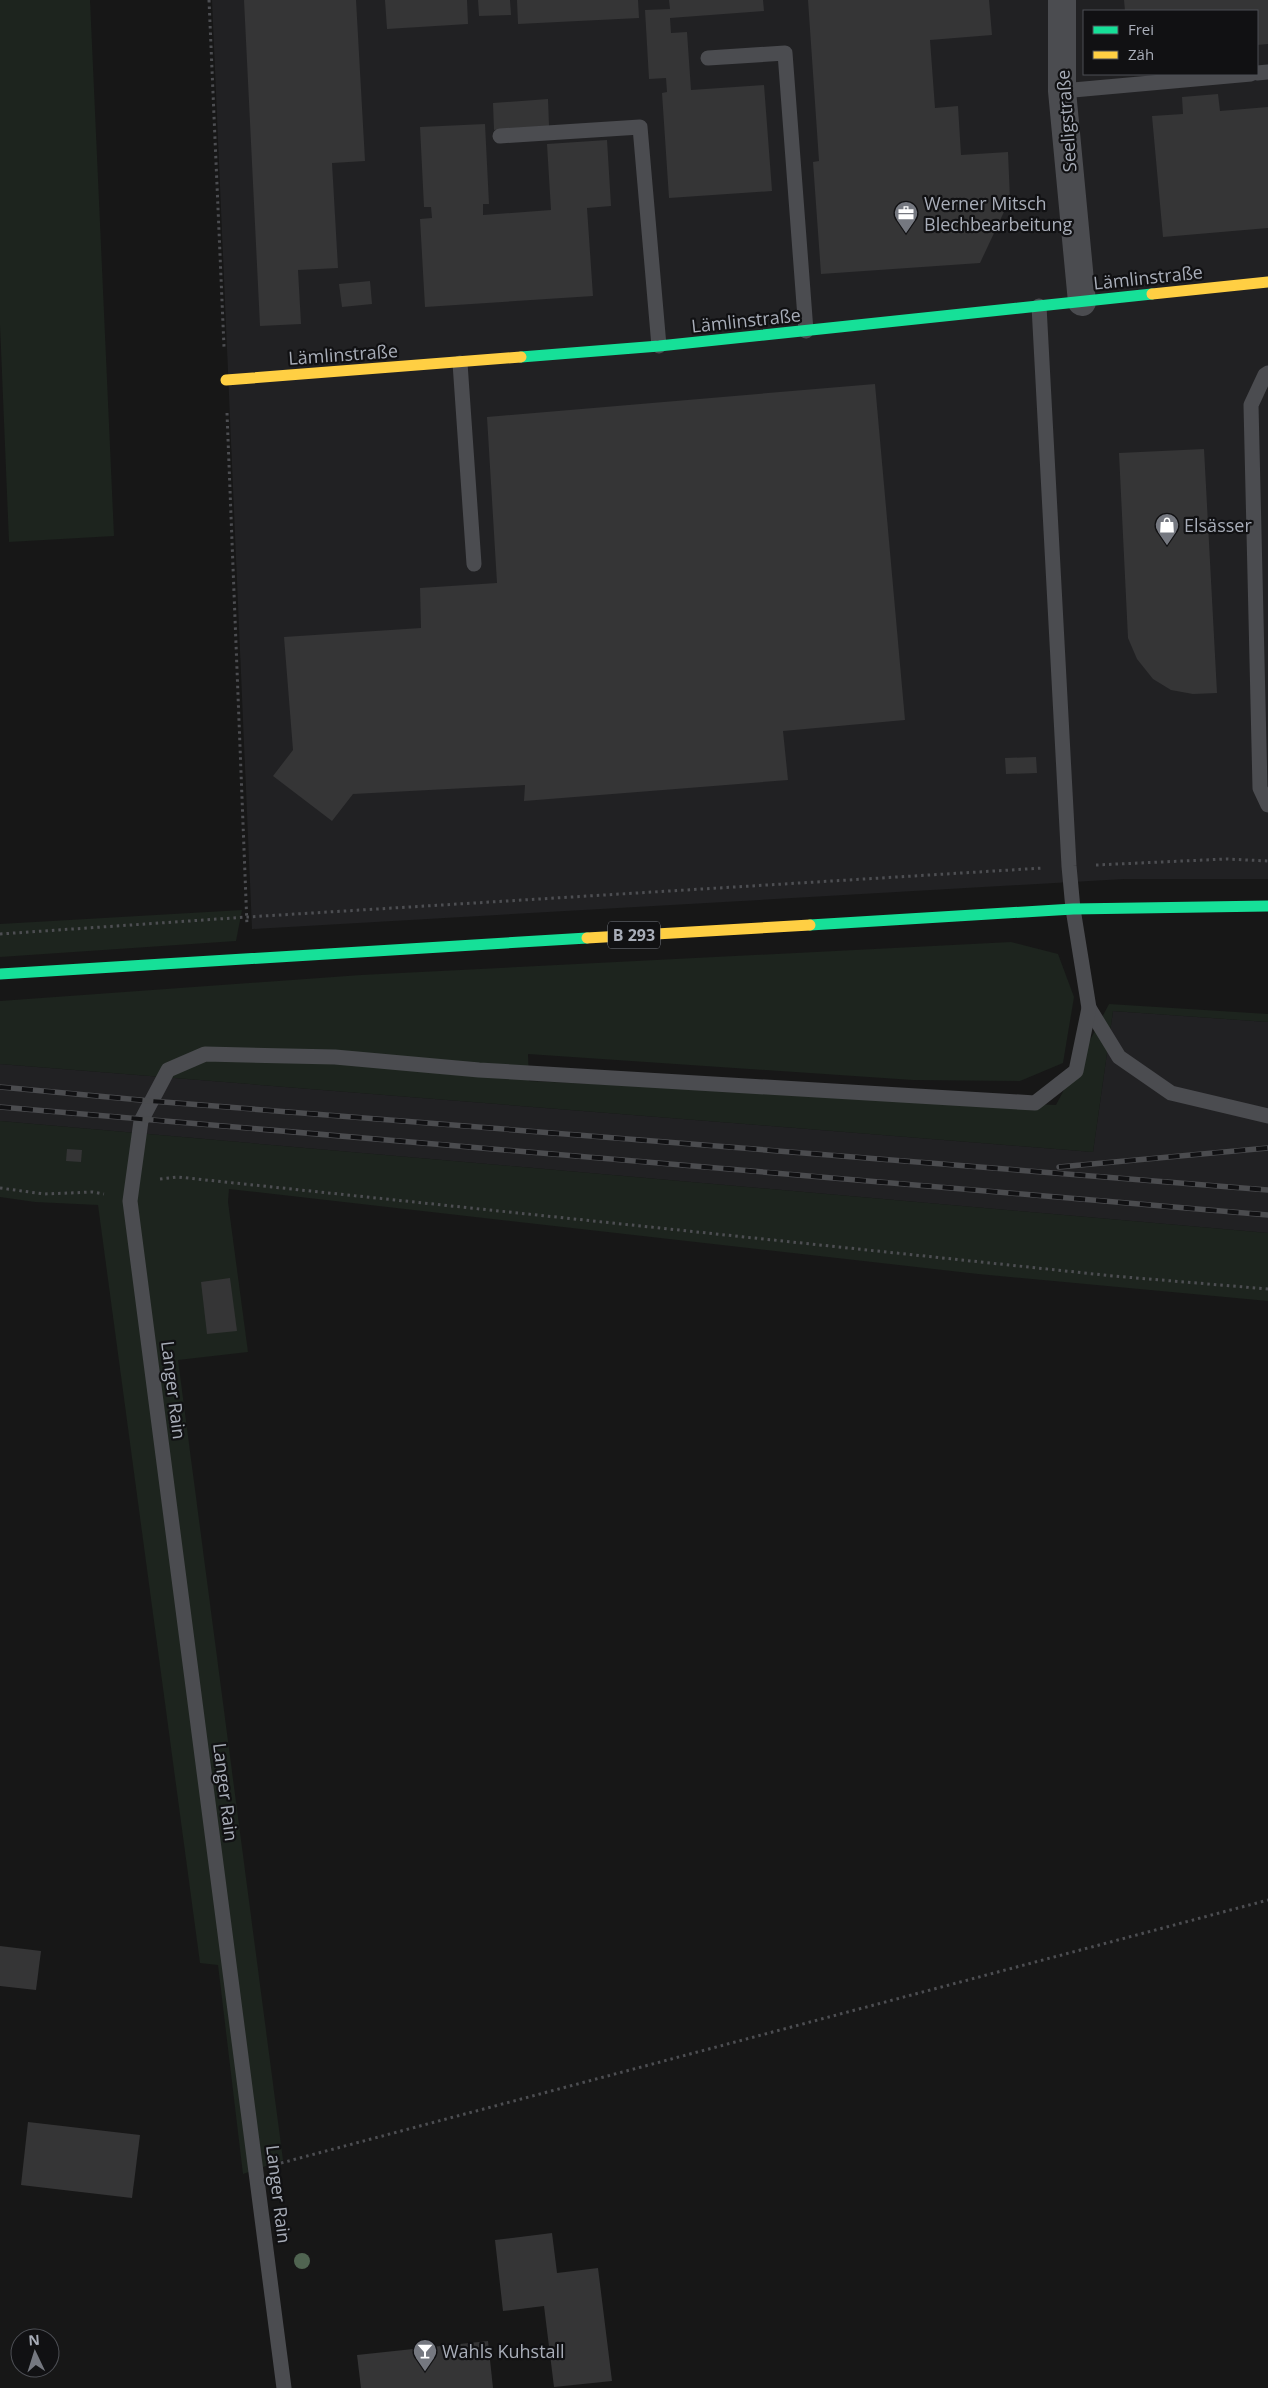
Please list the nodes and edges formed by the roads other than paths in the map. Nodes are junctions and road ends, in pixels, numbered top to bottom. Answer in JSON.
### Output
{"nodes":[{"id":1,"x":1062,"y":0,"type":"edge"},
{"id":2,"x":708,"y":58,"type":"dead end"},
{"id":3,"x":1240,"y":75,"type":"edge"},
{"id":4,"x":1062,"y":91,"type":"junction"},
{"id":5,"x":500,"y":136,"type":"dead end"},
{"id":6,"x":1268,"y":282,"type":"edge"},
{"id":7,"x":1082,"y":302,"type":"junction"},
{"id":8,"x":1039,"y":306,"type":"junction"},
{"id":9,"x":806,"y":331,"type":"junction"},
{"id":10,"x":659,"y":346,"type":"junction"},
{"id":11,"x":460,"y":363,"type":"junction"},
{"id":12,"x":1268,"y":373,"type":"edge"},
{"id":13,"x":226,"y":380,"type":"road end"},
{"id":14,"x":474,"y":564,"type":"dead end"},
{"id":15,"x":1268,"y":805,"type":"edge"},
{"id":16,"x":1268,"y":906,"type":"edge"},
{"id":17,"x":1073,"y":909,"type":"junction"},
{"id":18,"x":0,"y":974,"type":"edge"},
{"id":19,"x":1088,"y":1008,"type":"junction"},
{"id":20,"x":1268,"y":1116,"type":"edge"},
{"id":21,"x":284,"y":2388,"type":"edge"}],
"edges":[{"from":1,"to":4,"type":"street","name":"Seeligstraße"},
{"from":2,"to":9,"type":"lane"},
{"from":3,"to":4,"type":"lane"},
{"from":4,"to":7,"type":"street","name":"Seeligstraße"},
{"from":5,"to":10,"type":"lane"},
{"from":6,"to":7,"type":"main road","name":"Lämlinstraße"},
{"from":7,"to":8,"type":"main road","name":"Lämlinstraße"},
{"from":8,"to":9,"type":"main road","name":"Lämlinstraße"},
{"from":8,"to":17,"type":"lane"},
{"from":9,"to":10,"type":"main road","name":"Lämlinstraße"},
{"from":10,"to":11,"type":"main road","name":"Lämlinstraße"},
{"from":11,"to":13,"type":"main road","name":"Lämlinstraße"},
{"from":11,"to":14,"type":"lane"},
{"from":12,"to":15,"type":"lane"},
{"from":16,"to":17,"type":"main road","number":"B 293"},
{"from":17,"to":18,"type":"main road","number":"B 293"},
{"from":17,"to":19,"type":"lane"},
{"from":19,"to":20,"type":"lane"},
{"from":19,"to":21,"type":"lane","name":"Langer Rain"}]}
